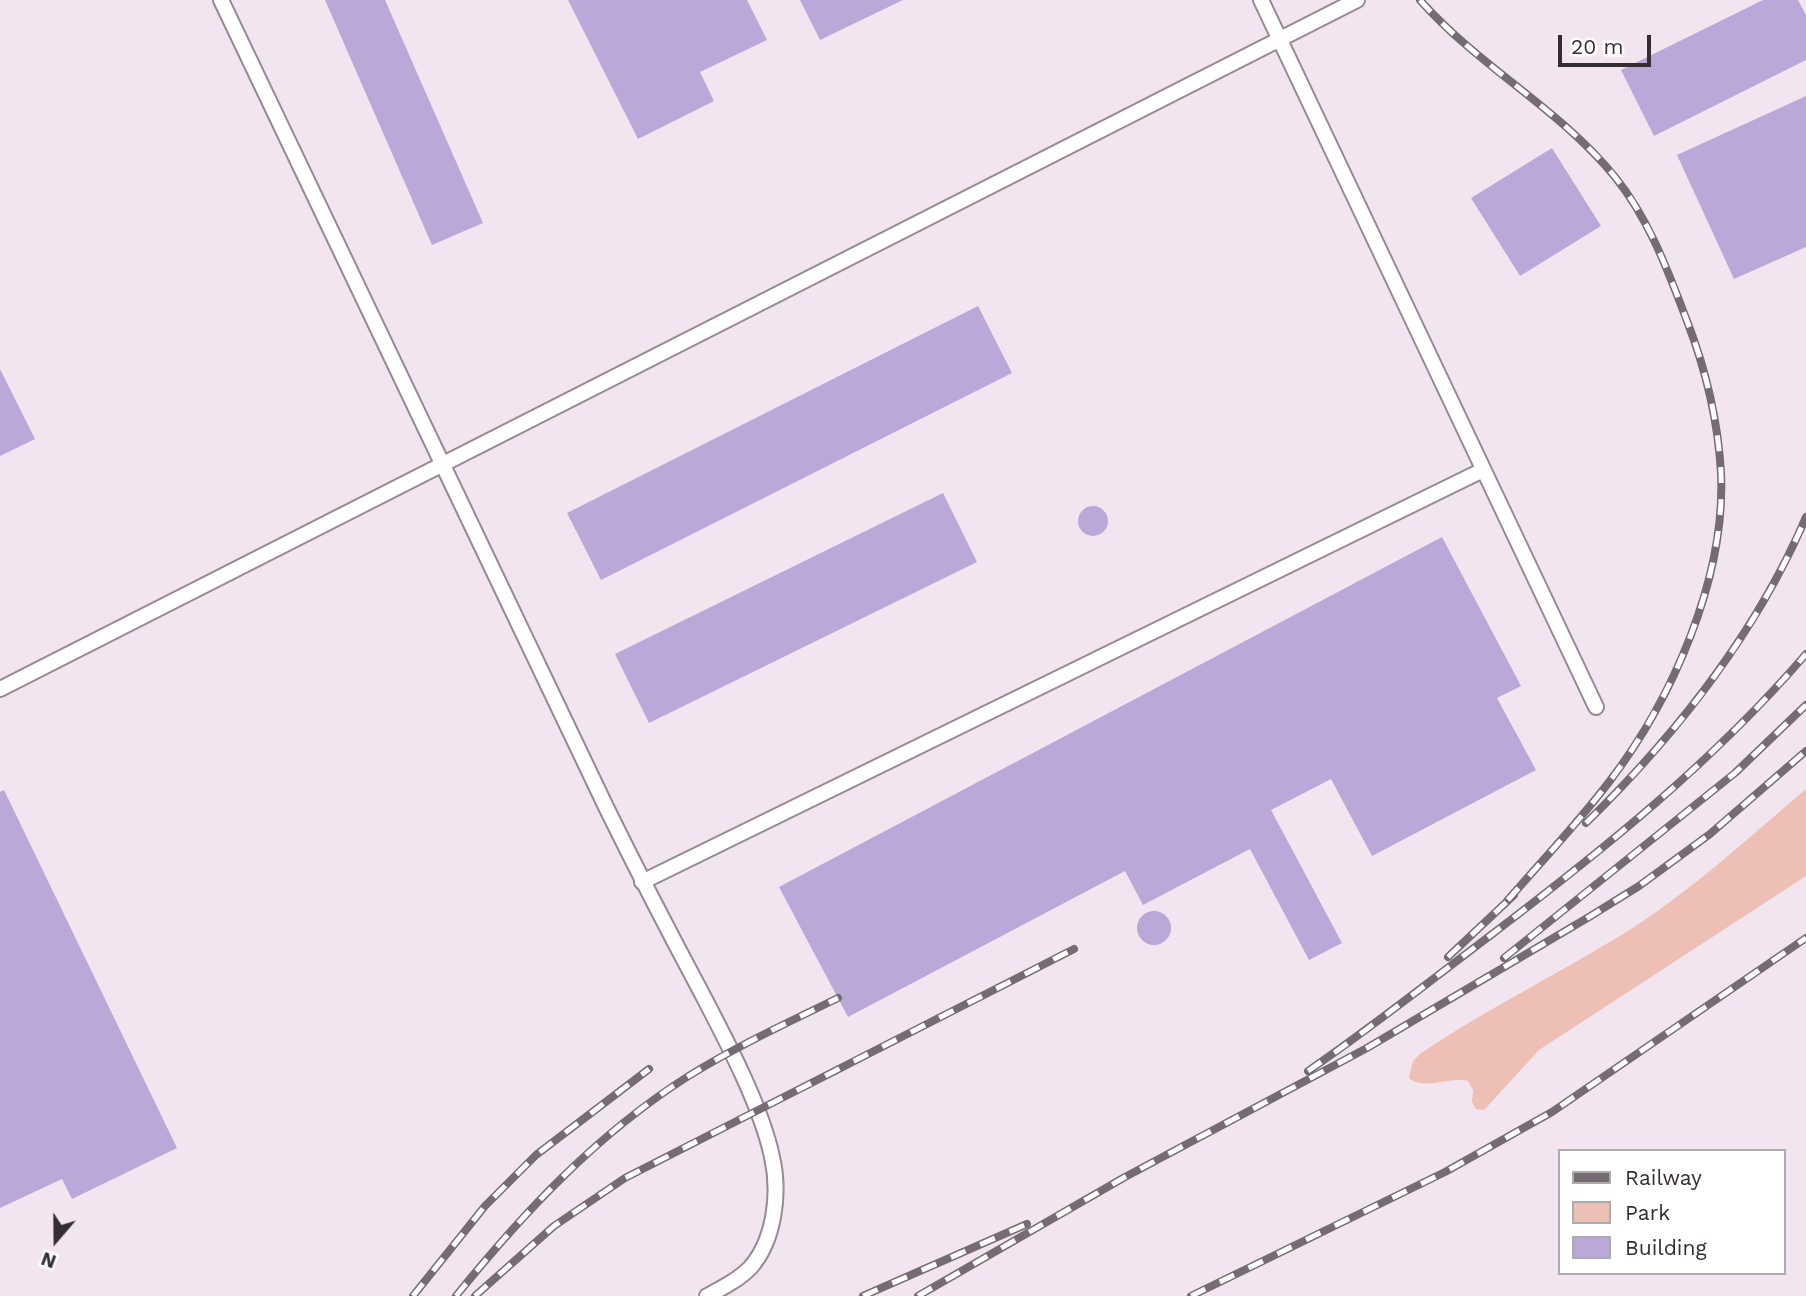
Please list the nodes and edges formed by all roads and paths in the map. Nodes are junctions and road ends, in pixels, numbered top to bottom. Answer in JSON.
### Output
{"nodes":[{"id":1,"x":221,"y":0,"type":"edge"},
{"id":2,"x":1261,"y":0,"type":"edge"},
{"id":3,"x":1356,"y":0,"type":"edge"},
{"id":4,"x":1279,"y":39,"type":"junction"},
{"id":5,"x":439,"y":464,"type":"junction"},
{"id":6,"x":1483,"y":470,"type":"junction"},
{"id":7,"x":0,"y":689,"type":"edge"},
{"id":8,"x":1596,"y":707,"type":"dead end"},
{"id":9,"x":642,"y":882,"type":"junction"},
{"id":10,"x":707,"y":1296,"type":"edge"}],
"edges":[{"from":1,"to":5,"type":"lane"},
{"from":2,"to":4,"type":"lane"},
{"from":3,"to":4,"type":"lane"},
{"from":4,"to":5,"type":"lane"},
{"from":4,"to":6,"type":"lane"},
{"from":5,"to":7,"type":"lane"},
{"from":5,"to":9,"type":"lane"},
{"from":6,"to":8,"type":"lane"},
{"from":6,"to":9,"type":"lane"},
{"from":9,"to":10,"type":"lane"}]}
